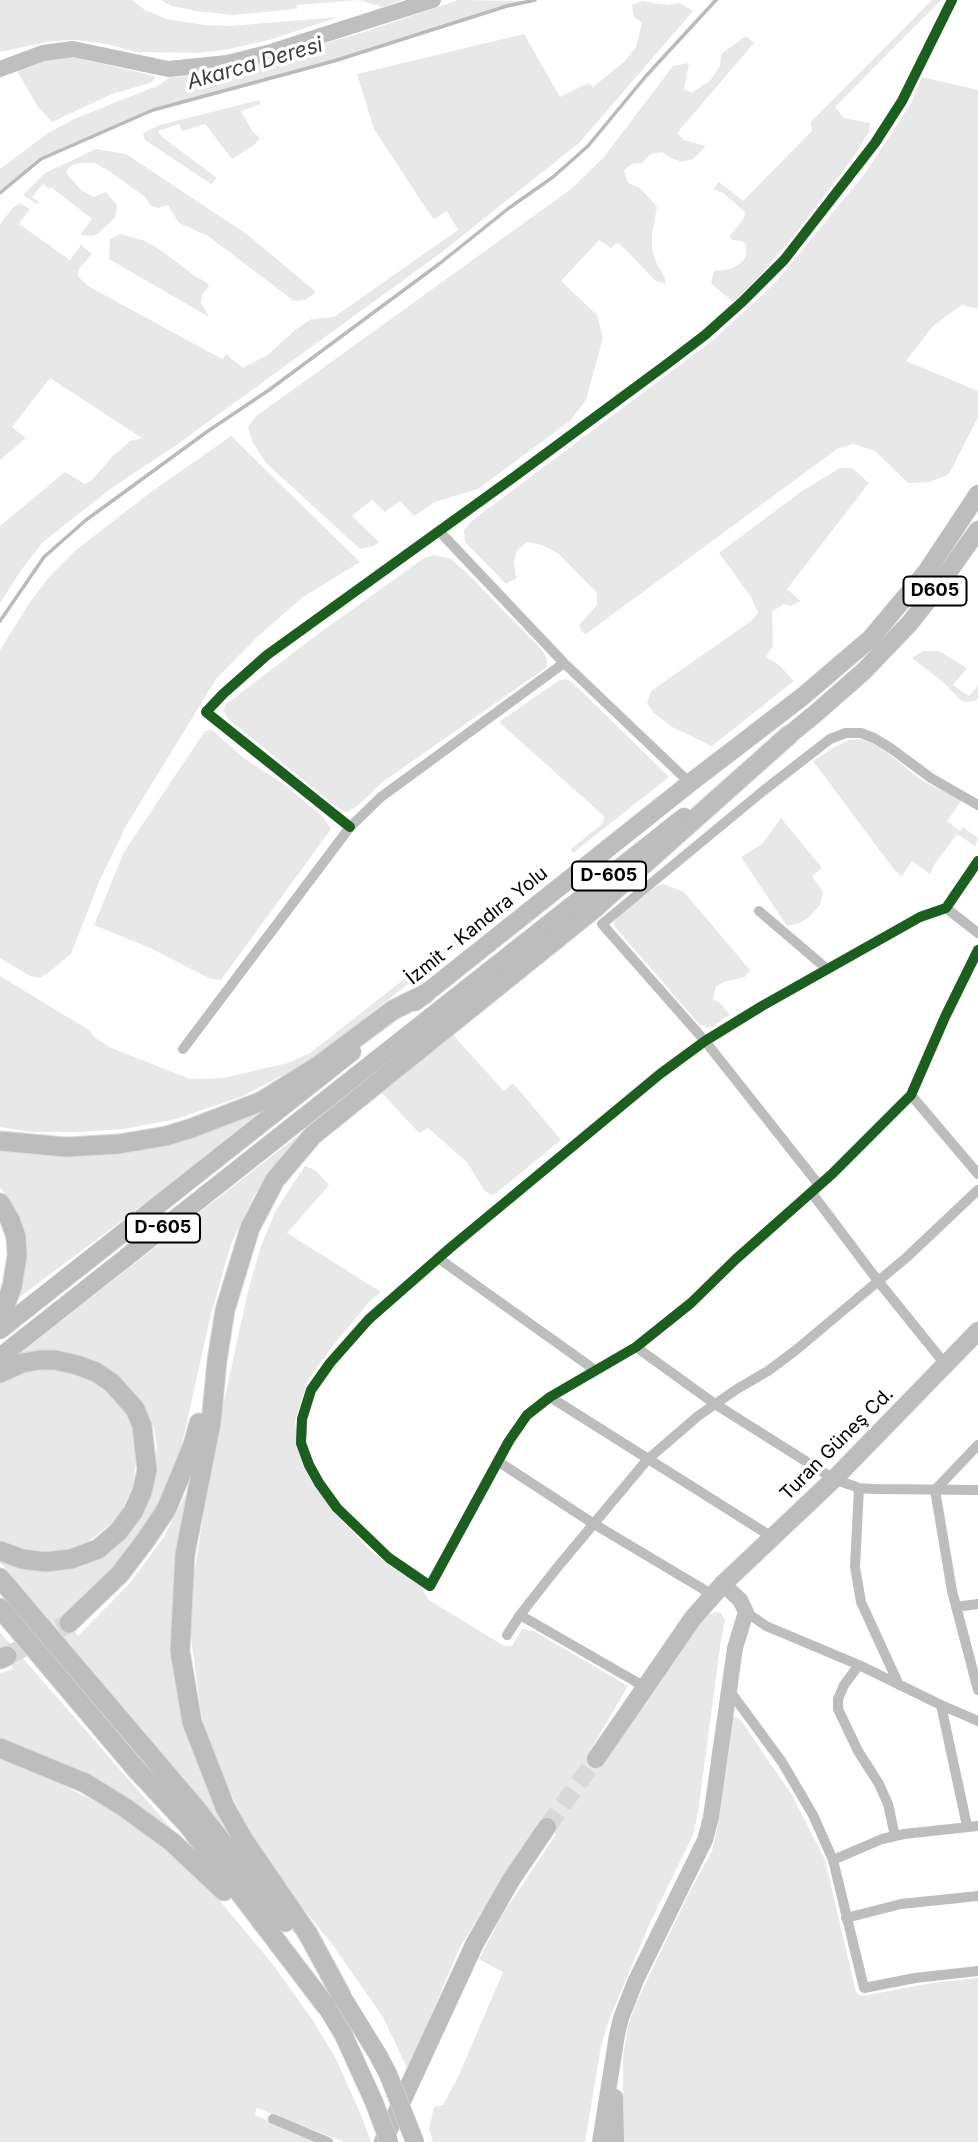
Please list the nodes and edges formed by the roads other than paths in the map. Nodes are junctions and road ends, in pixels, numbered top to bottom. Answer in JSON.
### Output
{"nodes":[{"id":1,"x":412,"y":0,"type":"edge"},
{"id":2,"x":433,"y":0,"type":"edge"},
{"id":3,"x":952,"y":0,"type":"edge"},
{"id":4,"x":0,"y":58,"type":"edge"},
{"id":5,"x":0,"y":69,"type":"edge"},
{"id":6,"x":978,"y":494,"type":"edge"},
{"id":7,"x":978,"y":530,"type":"edge"},
{"id":8,"x":439,"y":531,"type":"junction"},
{"id":9,"x":914,"y":588,"type":"joint"},
{"id":10,"x":887,"y":648,"type":"joint"},
{"id":11,"x":564,"y":663,"type":"junction"},
{"id":12,"x":789,"y":735,"type":"junction"},
{"id":13,"x":690,"y":783,"type":"junction"},
{"id":14,"x":978,"y":805,"type":"edge"},
{"id":15,"x":350,"y":827,"type":"junction"},
{"id":16,"x":978,"y":861,"type":"edge"},
{"id":17,"x":946,"y":908,"type":"junction"},
{"id":18,"x":759,"y":911,"type":"dead end"},
{"id":19,"x":978,"y":933,"type":"edge"},
{"id":20,"x":978,"y":950,"type":"edge"},
{"id":21,"x":827,"y":970,"type":"junction"},
{"id":22,"x":425,"y":994,"type":"junction"},
{"id":23,"x":705,"y":1041,"type":"junction"},
{"id":24,"x":183,"y":1049,"type":"dead end"},
{"id":25,"x":911,"y":1095,"type":"junction"},
{"id":26,"x":0,"y":1141,"type":"edge"},
{"id":27,"x":978,"y":1174,"type":"edge"},
{"id":28,"x":815,"y":1189,"type":"junction"},
{"id":29,"x":978,"y":1190,"type":"edge"},
{"id":30,"x":0,"y":1203,"type":"edge"},
{"id":31,"x":438,"y":1258,"type":"junction"},
{"id":32,"x":878,"y":1281,"type":"junction"},
{"id":33,"x":0,"y":1311,"type":"edge"},
{"id":34,"x":0,"y":1330,"type":"edge"},
{"id":35,"x":978,"y":1331,"type":"edge"},
{"id":36,"x":636,"y":1347,"type":"junction"},
{"id":37,"x":0,"y":1357,"type":"edge"},
{"id":38,"x":217,"y":1361,"type":"junction"},
{"id":39,"x":945,"y":1364,"type":"junction"},
{"id":40,"x":595,"y":1370,"type":"junction"},
{"id":41,"x":0,"y":1373,"type":"edge"},
{"id":42,"x":550,"y":1397,"type":"junction"},
{"id":43,"x":715,"y":1404,"type":"junction"},
{"id":44,"x":978,"y":1444,"type":"edge"},
{"id":45,"x":647,"y":1460,"type":"junction"},
{"id":46,"x":499,"y":1462,"type":"junction"},
{"id":47,"x":834,"y":1479,"type":"junction"},
{"id":48,"x":859,"y":1488,"type":"junction"},
{"id":49,"x":935,"y":1490,"type":"junction"},
{"id":50,"x":978,"y":1490,"type":"edge"},
{"id":51,"x":594,"y":1524,"type":"junction"},
{"id":52,"x":772,"y":1537,"type":"junction"},
{"id":53,"x":0,"y":1551,"type":"edge"},
{"id":54,"x":0,"y":1578,"type":"edge"},
{"id":55,"x":718,"y":1590,"type":"junction"},
{"id":56,"x":978,"y":1604,"type":"edge"},
{"id":57,"x":956,"y":1607,"type":"junction"},
{"id":58,"x":0,"y":1608,"type":"edge"},
{"id":59,"x":746,"y":1612,"type":"junction"},
{"id":60,"x":520,"y":1615,"type":"junction"},
{"id":61,"x":69,"y":1623,"type":"tunnel mouth"},
{"id":62,"x":507,"y":1635,"type":"dead end"},
{"id":63,"x":859,"y":1665,"type":"junction"},
{"id":64,"x":899,"y":1685,"type":"junction"},
{"id":65,"x":645,"y":1687,"type":"junction"},
{"id":66,"x":729,"y":1690,"type":"junction"},
{"id":67,"x":978,"y":1690,"type":"edge"},
{"id":68,"x":941,"y":1705,"type":"junction"},
{"id":69,"x":978,"y":1721,"type":"edge"},
{"id":70,"x":0,"y":1748,"type":"edge"},
{"id":71,"x":596,"y":1759,"type":"tunnel mouth"},
{"id":72,"x":972,"y":1826,"type":"edge"},
{"id":73,"x":547,"y":1827,"type":"tunnel mouth"},
{"id":74,"x":895,"y":1836,"type":"junction"},
{"id":75,"x":833,"y":1860,"type":"junction"},
{"id":76,"x":978,"y":1896,"type":"edge"},
{"id":77,"x":846,"y":1918,"type":"junction"},
{"id":78,"x":978,"y":1971,"type":"edge"},
{"id":79,"x":334,"y":2000,"type":"junction"},
{"id":80,"x":613,"y":2063,"type":"junction"},
{"id":81,"x":273,"y":2119,"type":"dead end"},
{"id":82,"x":328,"y":2142,"type":"edge"},
{"id":83,"x":383,"y":2142,"type":"edge"},
{"id":84,"x":389,"y":2142,"type":"edge"},
{"id":85,"x":415,"y":2142,"type":"edge"},
{"id":86,"x":600,"y":2142,"type":"edge"},
{"id":87,"x":616,"y":2142,"type":"edge"}],
"edges":[{"from":1,"to":4,"type":"main road"},
{"from":2,"to":5,"type":"main road"},
{"from":3,"to":8,"type":"street"},
{"from":6,"to":9,"type":"main road","name":"İzmit - Kandıra Yolu","number":"D605"},
{"from":7,"to":10,"type":"main road","number":"D605"},
{"from":8,"to":11,"type":"street"},
{"from":8,"to":15,"type":"street"},
{"from":9,"to":13,"type":"main road","name":"İzmit - Kandıra Yolu","number":"D-605"},
{"from":10,"to":12,"type":"main road","number":"D-605"},
{"from":11,"to":13,"type":"street"},
{"from":11,"to":15,"type":"street"},
{"from":12,"to":37,"type":"main road","number":"D-605"},
{"from":12,"to":38,"type":"highway"},
{"from":13,"to":22,"type":"main road","name":"İzmit - Kandıra Yolu","number":"D-605"},
{"from":14,"to":23,"type":"street"},
{"from":15,"to":24,"type":"street"},
{"from":16,"to":17,"type":"street"},
{"from":17,"to":19,"type":"street"},
{"from":17,"to":21,"type":"street"},
{"from":18,"to":21,"type":"street"},
{"from":20,"to":25,"type":"street"},
{"from":21,"to":23,"type":"street"},
{"from":22,"to":26,"type":"highway"},
{"from":22,"to":34,"type":"main road","name":"İzmit - Kandıra Yolu","number":"D-605"},
{"from":23,"to":28,"type":"street"},
{"from":23,"to":31,"type":"street"},
{"from":25,"to":27,"type":"street"},
{"from":25,"to":28,"type":"street"},
{"from":28,"to":32,"type":"street"},
{"from":28,"to":36,"type":"street"},
{"from":29,"to":32,"type":"street"},
{"from":30,"to":33,"type":"highway"},
{"from":31,"to":40,"type":"street"},
{"from":31,"to":46,"type":"street"},
{"from":32,"to":39,"type":"street"},
{"from":32,"to":43,"type":"street"},
{"from":35,"to":39,"type":"main road","name":"Turan Güneş Cd."},
{"from":36,"to":40,"type":"street"},
{"from":36,"to":43,"type":"street"},
{"from":38,"to":61,"type":"highway"},
{"from":38,"to":79,"type":"highway"},
{"from":39,"to":47,"type":"main road","name":"Turan Güneş Cd."},
{"from":40,"to":42,"type":"street"},
{"from":41,"to":53,"type":"highway"},
{"from":42,"to":45,"type":"street"},
{"from":42,"to":46,"type":"street"},
{"from":43,"to":45,"type":"street"},
{"from":43,"to":47,"type":"street"},
{"from":44,"to":49,"type":"street"},
{"from":45,"to":51,"type":"street"},
{"from":45,"to":52,"type":"street"},
{"from":46,"to":51,"type":"street"},
{"from":47,"to":48,"type":"street"},
{"from":47,"to":52,"type":"main road","name":"Turan Güneş Cd."},
{"from":48,"to":49,"type":"street"},
{"from":48,"to":64,"type":"street"},
{"from":49,"to":50,"type":"street"},
{"from":49,"to":57,"type":"street"},
{"from":51,"to":55,"type":"street"},
{"from":51,"to":60,"type":"street"},
{"from":52,"to":55,"type":"main road","name":"Turan Güneş Cd."},
{"from":54,"to":79,"type":"highway"},
{"from":55,"to":59,"type":"main road"},
{"from":55,"to":65,"type":"main road","name":"Turan Güneş Cd."},
{"from":56,"to":57,"type":"street"},
{"from":57,"to":67,"type":"street"},
{"from":58,"to":79,"type":"highway"},
{"from":59,"to":63,"type":"street"},
{"from":59,"to":66,"type":"main road"},
{"from":60,"to":62,"type":"street"},
{"from":60,"to":65,"type":"street"},
{"from":63,"to":64,"type":"street"},
{"from":63,"to":74,"type":"street"},
{"from":64,"to":68,"type":"street"},
{"from":65,"to":71,"type":"main road","name":"Turan Güneş Cd."},
{"from":66,"to":75,"type":"street"},
{"from":66,"to":80,"type":"main road"},
{"from":68,"to":69,"type":"street"},
{"from":68,"to":72,"type":"street"},
{"from":70,"to":79,"type":"highway"},
{"from":72,"to":74,"type":"street"},
{"from":73,"to":83,"type":"main road"},
{"from":74,"to":75,"type":"street"},
{"from":75,"to":77,"type":"street"},
{"from":76,"to":77,"type":"street"},
{"from":77,"to":78,"type":"street"},
{"from":79,"to":84,"type":"main road","bridge":true},
{"from":79,"to":85,"type":"main road","bridge":true},
{"from":80,"to":86,"type":"main road"},
{"from":80,"to":87,"type":"main road"},
{"from":81,"to":82,"type":"street"}]}
